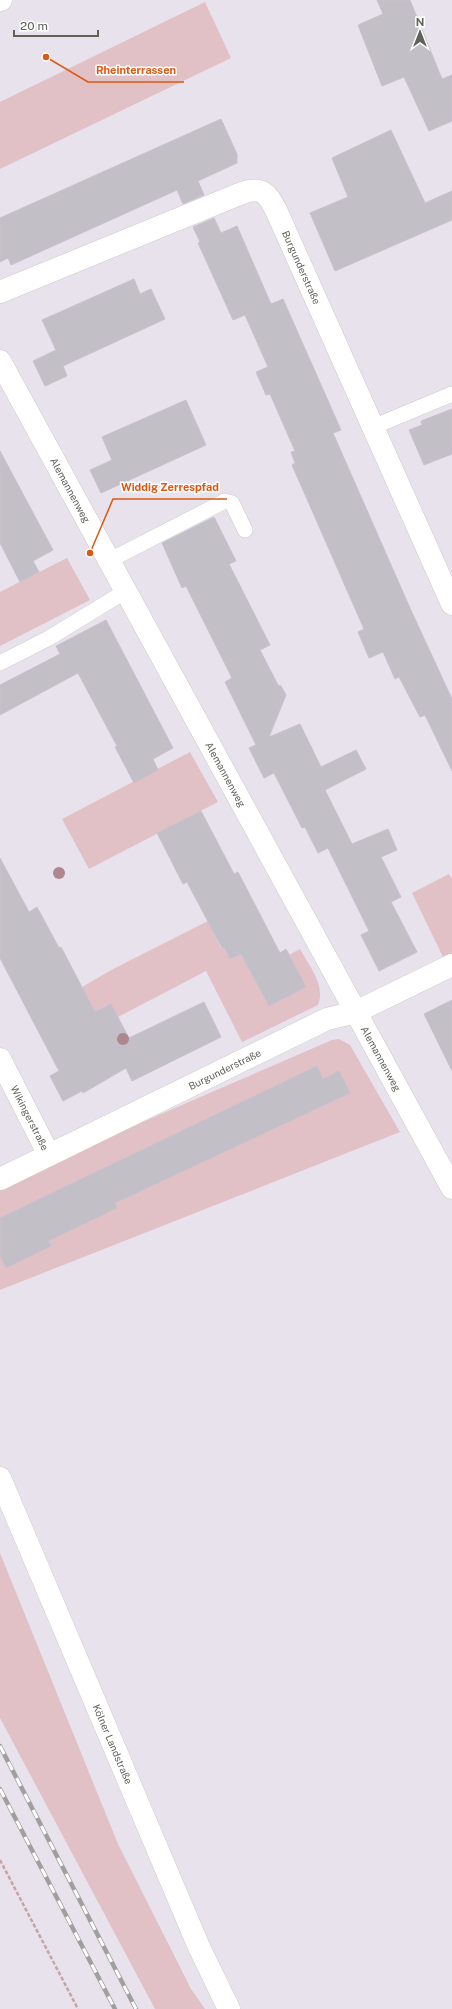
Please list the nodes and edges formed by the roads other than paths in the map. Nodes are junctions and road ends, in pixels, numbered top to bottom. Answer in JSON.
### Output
{"nodes":[{"id":1,"x":0,"y":292,"type":"edge"},
{"id":2,"x":0,"y":361,"type":"edge"},
{"id":3,"x":452,"y":394,"type":"edge"},
{"id":4,"x":373,"y":427,"type":"junction"},
{"id":5,"x":245,"y":530,"type":"dead end"},
{"id":6,"x":110,"y":560,"type":"junction"},
{"id":7,"x":126,"y":591,"type":"junction"},
{"id":8,"x":452,"y":604,"type":"edge"},
{"id":9,"x":0,"y":663,"type":"edge"},
{"id":10,"x":452,"y":965,"type":"edge"},
{"id":11,"x":356,"y":1012,"type":"junction"},
{"id":12,"x":0,"y":1060,"type":"edge"},
{"id":13,"x":49,"y":1155,"type":"junction"},
{"id":14,"x":0,"y":1179,"type":"edge"},
{"id":15,"x":452,"y":1188,"type":"edge"},
{"id":16,"x":0,"y":1478,"type":"edge"},
{"id":17,"x":229,"y":2009,"type":"edge"}],
"edges":[{"from":1,"to":4,"type":"street","name":"Burgunderstraße"},
{"from":2,"to":6,"type":"street","name":"Alemannenweg"},
{"from":3,"to":4,"type":"lane"},
{"from":4,"to":8,"type":"street","name":"Burgunderstraße"},
{"from":5,"to":6,"type":"lane"},
{"from":6,"to":7,"type":"street","name":"Alemannenweg"},
{"from":7,"to":9,"type":"lane"},
{"from":7,"to":11,"type":"street","name":"Alemannenweg"},
{"from":10,"to":11,"type":"street","name":"Burgunderstraße"},
{"from":11,"to":13,"type":"street","name":"Burgunderstraße"},
{"from":11,"to":15,"type":"street","name":"Alemannenweg"},
{"from":12,"to":13,"type":"street","name":"Wikingerstraße"},
{"from":13,"to":14,"type":"street","name":"Burgunderstraße"},
{"from":16,"to":17,"type":"street","name":"Kölner Landstraße"}]}
